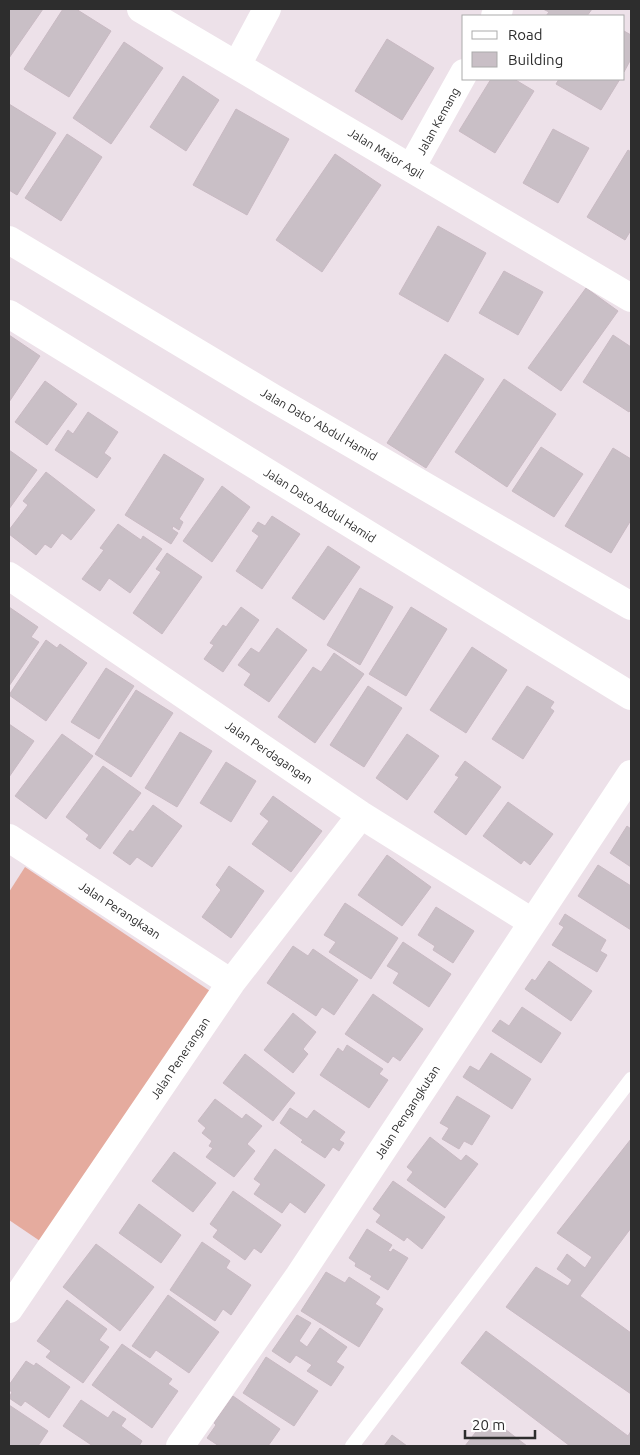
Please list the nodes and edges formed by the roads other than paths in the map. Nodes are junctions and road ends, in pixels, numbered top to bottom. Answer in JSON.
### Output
{"nodes":[{"id":1,"x":141,"y":9,"type":"edge"},
{"id":2,"x":267,"y":9,"type":"edge"},
{"id":3,"x":237,"y":65,"type":"junction"},
{"id":4,"x":462,"y":77,"type":"edge"},
{"id":5,"x":411,"y":168,"type":"junction"},
{"id":6,"x":9,"y":240,"type":"edge"},
{"id":7,"x":631,"y":298,"type":"edge"},
{"id":8,"x":9,"y":314,"type":"edge"},
{"id":9,"x":9,"y":576,"type":"edge"},
{"id":10,"x":631,"y":606,"type":"edge"},
{"id":11,"x":631,"y":696,"type":"edge"},
{"id":12,"x":631,"y":774,"type":"edge"},
{"id":13,"x":361,"y":815,"type":"junction"},
{"id":14,"x":9,"y":838,"type":"edge"},
{"id":15,"x":532,"y":922,"type":"junction"},
{"id":16,"x":231,"y":982,"type":"junction"},
{"id":17,"x":631,"y":1079,"type":"edge"},
{"id":18,"x":9,"y":1309,"type":"edge"},
{"id":19,"x":180,"y":1446,"type":"edge"},
{"id":20,"x":352,"y":1446,"type":"edge"}],
"edges":[{"from":1,"to":3,"type":"street","name":"Jalan Major Agil"},
{"from":2,"to":3,"type":"street"},
{"from":3,"to":5,"type":"street","name":"Jalan Major Agil"},
{"from":4,"to":5,"type":"street","name":"Jalan Kemang"},
{"from":5,"to":7,"type":"street","name":"Jalan Major Agil"},
{"from":6,"to":10,"type":"street","name":"Jalan Dato' Abdul Hamid"},
{"from":8,"to":11,"type":"street","name":"Jalan Dato Abdul Hamid"},
{"from":9,"to":13,"type":"street","name":"Jalan Perdagangan"},
{"from":12,"to":15,"type":"street","name":"Jalan Pengangkutan"},
{"from":13,"to":15,"type":"street","name":"Jalan Perdagangan"},
{"from":13,"to":16,"type":"street","name":"Jalan Penerangan"},
{"from":14,"to":16,"type":"street","name":"Jalan Perangkaan"},
{"from":15,"to":19,"type":"street","name":"Jalan Pengangkutan"},
{"from":16,"to":18,"type":"street","name":"Jalan Penerangan"},
{"from":17,"to":20,"type":"lane"}]}
